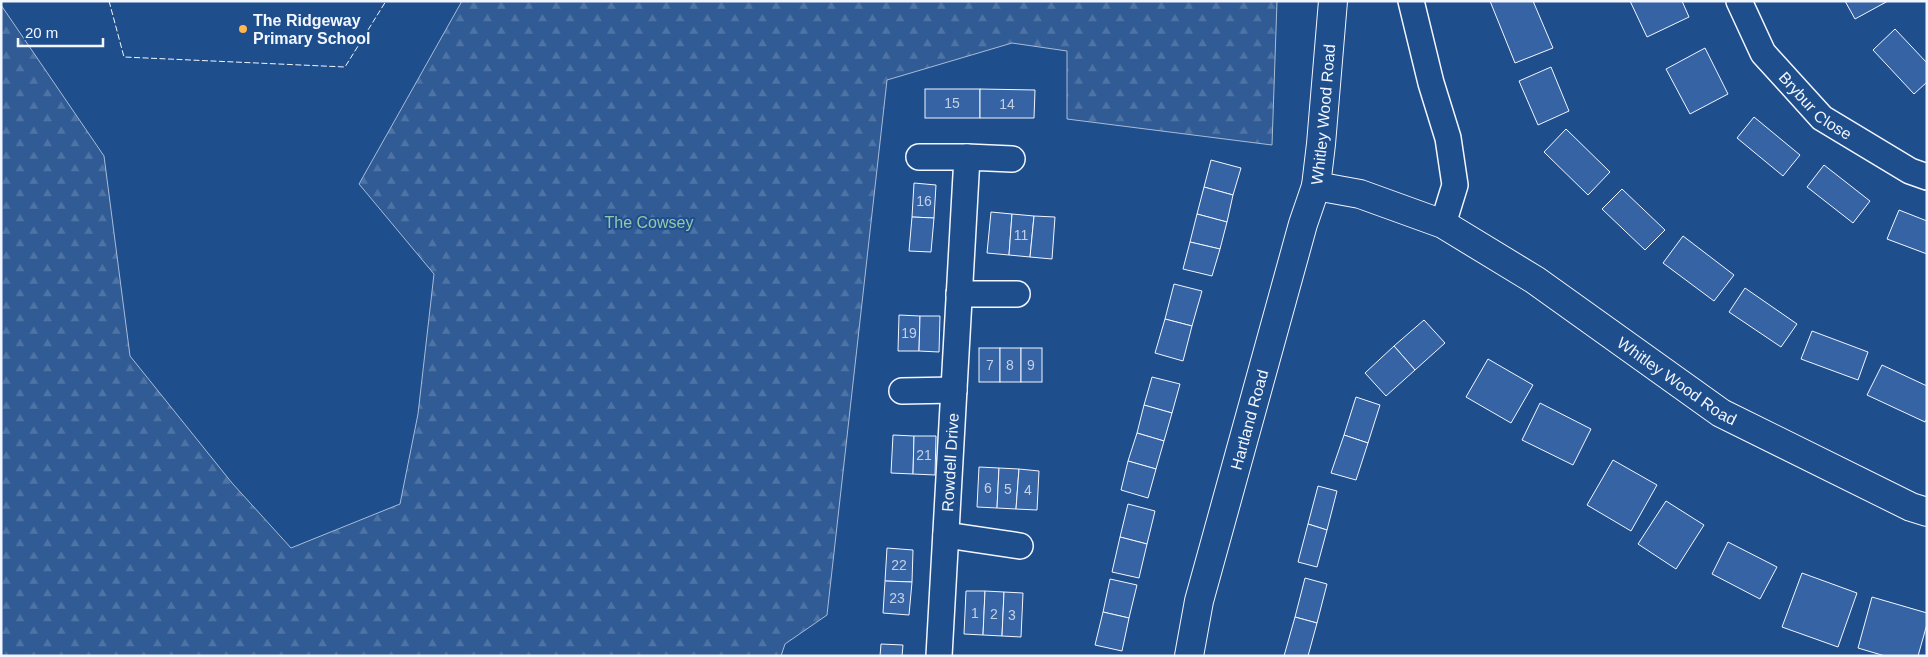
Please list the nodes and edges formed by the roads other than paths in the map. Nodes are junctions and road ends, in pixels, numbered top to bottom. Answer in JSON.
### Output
{"nodes":[{"id":1,"x":1333,"y":1,"type":"edge"},
{"id":2,"x":1411,"y":1,"type":"edge"},
{"id":3,"x":1739,"y":1,"type":"edge"},
{"id":4,"x":919,"y":157,"type":"dead end"},
{"id":5,"x":967,"y":157,"type":"junction"},
{"id":6,"x":1012,"y":159,"type":"dead end"},
{"id":7,"x":1927,"y":177,"type":"edge"},
{"id":8,"x":1316,"y":186,"type":"junction"},
{"id":9,"x":1443,"y":224,"type":"junction"},
{"id":10,"x":959,"y":294,"type":"junction"},
{"id":11,"x":1017,"y":294,"type":"dead end"},
{"id":12,"x":954,"y":390,"type":"junction"},
{"id":13,"x":902,"y":391,"type":"dead end"},
{"id":14,"x":1927,"y":512,"type":"edge"},
{"id":15,"x":946,"y":535,"type":"junction"},
{"id":16,"x":1020,"y":546,"type":"dead end"},
{"id":17,"x":939,"y":656,"type":"edge"},
{"id":18,"x":1189,"y":656,"type":"edge"}],
"edges":[{"from":1,"to":8,"type":"street","name":"Whitley Wood Road"},
{"from":2,"to":9,"type":"street"},
{"from":3,"to":7,"type":"street","name":"Brybur Close"},
{"from":4,"to":5,"type":"street"},
{"from":5,"to":6,"type":"street"},
{"from":5,"to":10,"type":"street","name":"Rowdell Drive"},
{"from":8,"to":9,"type":"street","name":"Whitley Wood Road"},
{"from":8,"to":18,"type":"street","name":"Hartland Road"},
{"from":9,"to":14,"type":"street","name":"Whitley Wood Road"},
{"from":10,"to":11,"type":"street"},
{"from":10,"to":12,"type":"street","name":"Rowdell Drive"},
{"from":12,"to":13,"type":"street","name":"Rowdell Drive"},
{"from":12,"to":15,"type":"street","name":"Rowdell Drive"},
{"from":15,"to":16,"type":"street","name":"Rowdell Drive"},
{"from":15,"to":17,"type":"street","name":"Rowdell Drive"}]}
